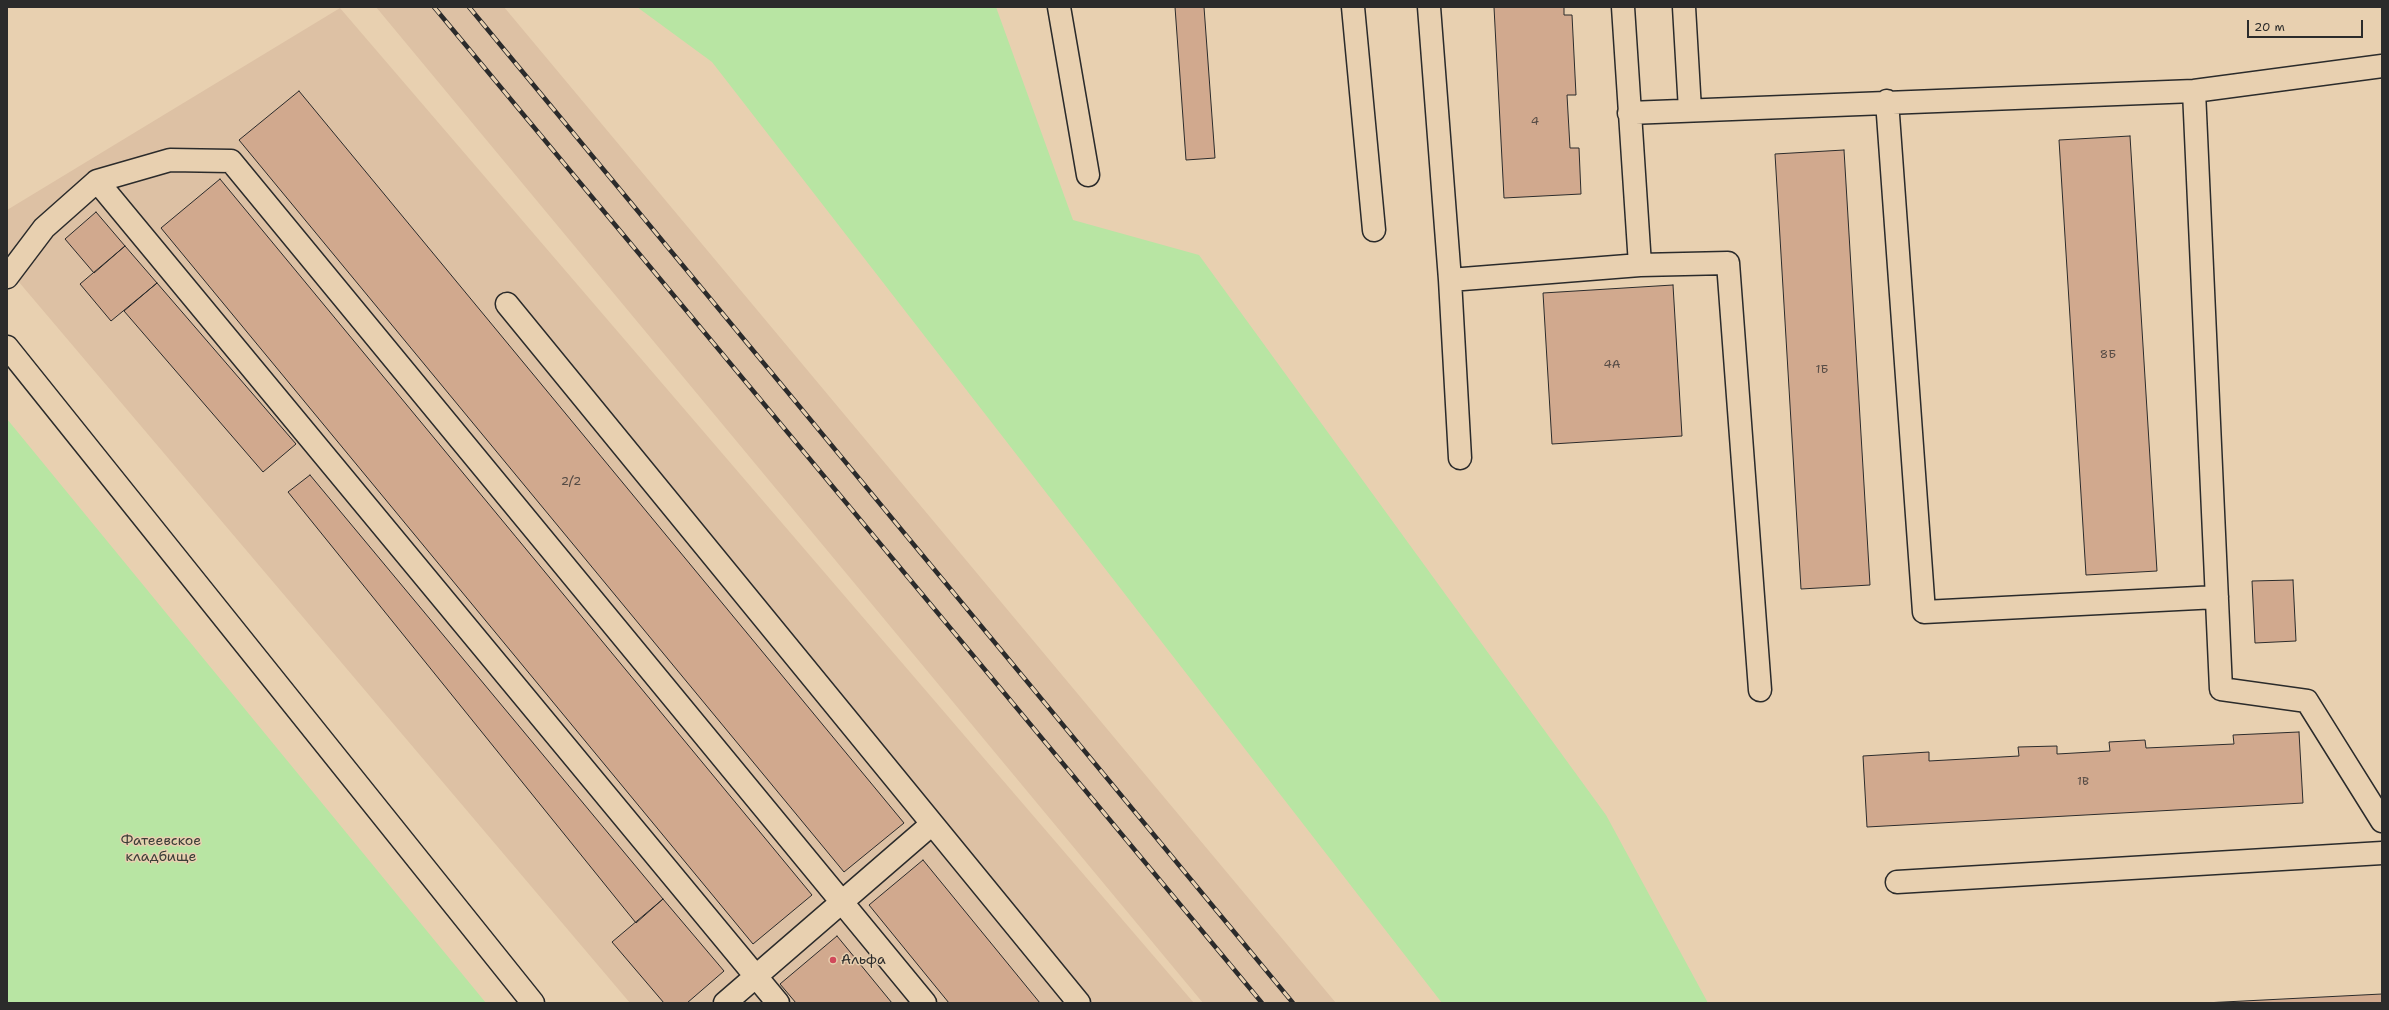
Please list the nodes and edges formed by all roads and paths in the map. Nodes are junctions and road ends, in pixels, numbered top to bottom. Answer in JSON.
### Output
{"nodes":[{"id":1,"x":1059,"y":7,"type":"edge"},
{"id":2,"x":1353,"y":7,"type":"edge"},
{"id":3,"x":1429,"y":7,"type":"edge"},
{"id":4,"x":1623,"y":7,"type":"edge"},
{"id":5,"x":1684,"y":7,"type":"edge"},
{"id":6,"x":2382,"y":66,"type":"edge"},
{"id":7,"x":2194,"y":90,"type":"junction"},
{"id":8,"x":1887,"y":101,"type":"junction"},
{"id":9,"x":1690,"y":110,"type":"junction"},
{"id":10,"x":1629,"y":113,"type":"junction"},
{"id":11,"x":1088,"y":175,"type":"dead end"},
{"id":12,"x":97,"y":181,"type":"junction"},
{"id":13,"x":1374,"y":230,"type":"dead end"},
{"id":14,"x":1640,"y":265,"type":"junction"},
{"id":15,"x":7,"y":277,"type":"edge"},
{"id":16,"x":1450,"y":280,"type":"junction"},
{"id":17,"x":507,"y":304,"type":"dead end"},
{"id":18,"x":7,"y":347,"type":"edge"},
{"id":19,"x":1460,"y":458,"type":"dead end"},
{"id":20,"x":2217,"y":597,"type":"junction"},
{"id":21,"x":1760,"y":690,"type":"dead end"},
{"id":22,"x":2382,"y":821,"type":"edge"},
{"id":23,"x":932,"y":824,"type":"junction"},
{"id":24,"x":2382,"y":853,"type":"edge"},
{"id":25,"x":1896,"y":882,"type":"dead end"},
{"id":26,"x":841,"y":901,"type":"junction"},
{"id":27,"x":754,"y":977,"type":"junction"},
{"id":28,"x":532,"y":1003,"type":"edge"},
{"id":29,"x":725,"y":1003,"type":"edge"},
{"id":30,"x":778,"y":1003,"type":"edge"},
{"id":31,"x":925,"y":1003,"type":"edge"},
{"id":32,"x":1079,"y":1003,"type":"edge"}],
"edges":[{"from":1,"to":11,"type":"street"},
{"from":2,"to":13,"type":"street"},
{"from":3,"to":16,"type":"street"},
{"from":4,"to":10,"type":"street"},
{"from":5,"to":9,"type":"street"},
{"from":6,"to":7,"type":"street"},
{"from":7,"to":8,"type":"street"},
{"from":7,"to":20,"type":"street"},
{"from":8,"to":9,"type":"street"},
{"from":8,"to":20,"type":"street"},
{"from":9,"to":10,"type":"street"},
{"from":10,"to":14,"type":"street"},
{"from":12,"to":15,"type":"street"},
{"from":12,"to":26,"type":"street"},
{"from":12,"to":27,"type":"street"},
{"from":14,"to":16,"type":"street"},
{"from":14,"to":21,"type":"street"},
{"from":16,"to":19,"type":"street"},
{"from":17,"to":23,"type":"street"},
{"from":18,"to":28,"type":"street"},
{"from":20,"to":22,"type":"street"},
{"from":23,"to":26,"type":"street"},
{"from":23,"to":32,"type":"street"},
{"from":24,"to":25,"type":"street"},
{"from":26,"to":27,"type":"street"},
{"from":26,"to":31,"type":"street"},
{"from":27,"to":29,"type":"street"},
{"from":27,"to":30,"type":"street"}]}
